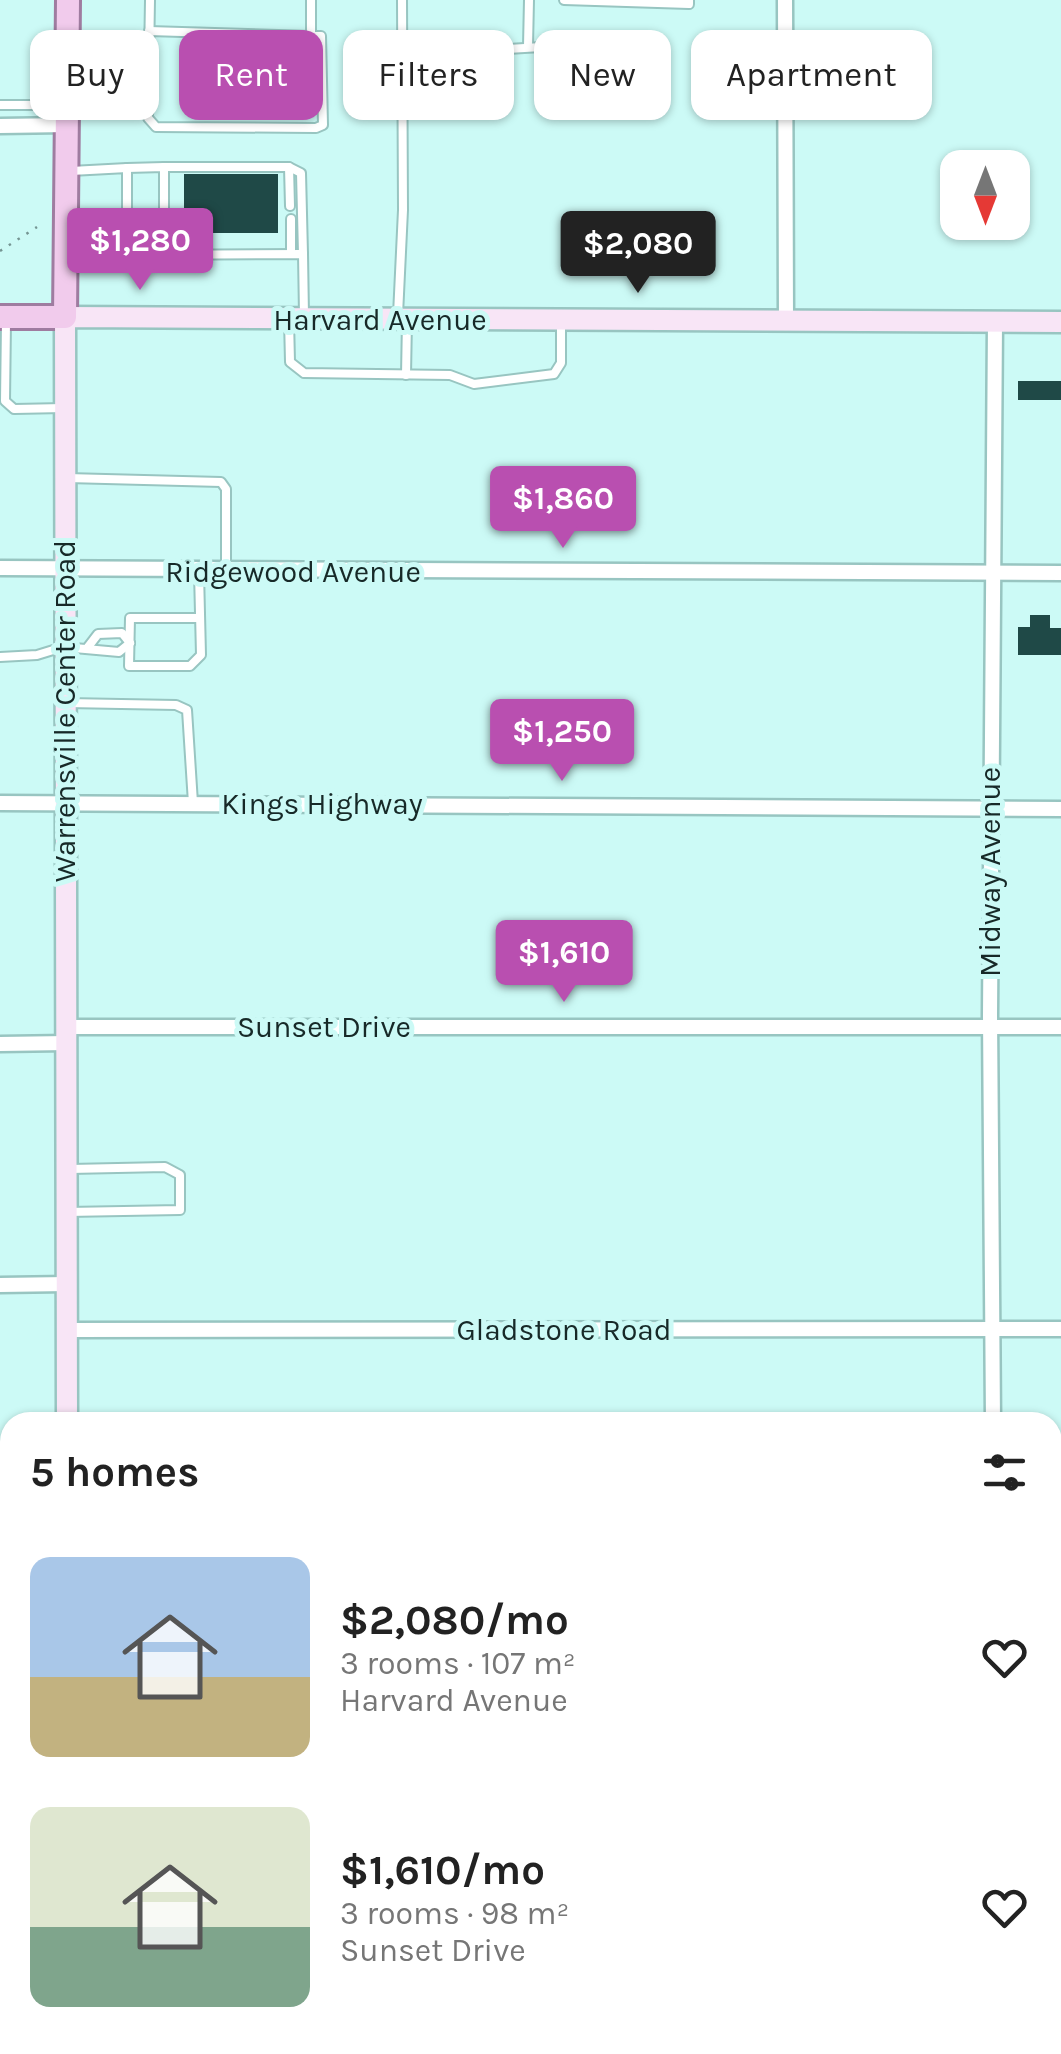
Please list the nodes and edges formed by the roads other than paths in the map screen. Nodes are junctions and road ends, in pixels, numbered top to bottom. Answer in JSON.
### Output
{"nodes":[{"id":1,"x":68,"y":0,"type":"edge"},
{"id":2,"x":150,"y":0,"type":"edge"},
{"id":3,"x":310,"y":0,"type":"edge"},
{"id":4,"x":402,"y":0,"type":"edge"},
{"id":5,"x":528,"y":0,"type":"edge"},
{"id":6,"x":566,"y":0,"type":"edge"},
{"id":7,"x":690,"y":0,"type":"edge"},
{"id":8,"x":784,"y":0,"type":"edge"},
{"id":9,"x":68,"y":30,"type":"edge"},
{"id":10,"x":149,"y":30,"type":"edge"},
{"id":11,"x":311,"y":30,"type":"edge"},
{"id":12,"x":528,"y":46,"type":"junction"},
{"id":13,"x":534,"y":46,"type":"edge"},
{"id":14,"x":514,"y":47,"type":"edge"},
{"id":15,"x":0,"y":104,"type":"edge"},
{"id":16,"x":30,"y":109,"type":"edge"},
{"id":17,"x":38,"y":120,"type":"edge"},
{"id":18,"x":69,"y":120,"type":"edge"},
{"id":19,"x":150,"y":120,"type":"edge"},
{"id":20,"x":322,"y":120,"type":"edge"},
{"id":21,"x":0,"y":126,"type":"edge"},
{"id":22,"x":164,"y":167,"type":"junction"},
{"id":23,"x":289,"y":167,"type":"junction"},
{"id":24,"x":127,"y":168,"type":"junction"},
{"id":25,"x":68,"y":172,"type":"junction"},
{"id":26,"x":290,"y":206,"type":"dead end"},
{"id":27,"x":291,"y":219,"type":"dead end"},
{"id":28,"x":291,"y":254,"type":"junction"},
{"id":29,"x":303,"y":254,"type":"junction"},
{"id":30,"x":164,"y":255,"type":"junction"},
{"id":31,"x":3,"y":317,"type":"edge"},
{"id":32,"x":64,"y":317,"type":"junction"},
{"id":33,"x":297,"y":319,"type":"junction"},
{"id":34,"x":403,"y":320,"type":"junction"},
{"id":35,"x":561,"y":320,"type":"junction"},
{"id":36,"x":786,"y":322,"type":"junction"},
{"id":37,"x":995,"y":322,"type":"junction"},
{"id":38,"x":1061,"y":322,"type":"edge"},
{"id":39,"x":406,"y":374,"type":"junction"},
{"id":40,"x":64,"y":408,"type":"junction"},
{"id":41,"x":64,"y":478,"type":"junction"},
{"id":42,"x":0,"y":568,"type":"edge"},
{"id":43,"x":64,"y":569,"type":"junction"},
{"id":44,"x":198,"y":572,"type":"junction"},
{"id":45,"x":226,"y":572,"type":"junction"},
{"id":46,"x":993,"y":573,"type":"junction"},
{"id":47,"x":1061,"y":573,"type":"edge"},
{"id":48,"x":200,"y":618,"type":"junction"},
{"id":49,"x":130,"y":643,"type":"junction"},
{"id":50,"x":63,"y":647,"type":"junction"},
{"id":51,"x":88,"y":647,"type":"junction"},
{"id":52,"x":0,"y":657,"type":"edge"},
{"id":53,"x":63,"y":703,"type":"junction"},
{"id":54,"x":64,"y":802,"type":"junction"},
{"id":55,"x":0,"y":803,"type":"edge"},
{"id":56,"x":193,"y":803,"type":"junction"},
{"id":57,"x":990,"y":809,"type":"junction"},
{"id":58,"x":1061,"y":809,"type":"edge"},
{"id":59,"x":990,"y":1027,"type":"junction"},
{"id":60,"x":1061,"y":1027,"type":"edge"},
{"id":61,"x":67,"y":1035,"type":"junction"},
{"id":62,"x":0,"y":1044,"type":"edge"},
{"id":63,"x":67,"y":1169,"type":"junction"},
{"id":64,"x":67,"y":1212,"type":"junction"},
{"id":65,"x":0,"y":1284,"type":"edge"},
{"id":66,"x":67,"y":1284,"type":"junction"},
{"id":67,"x":992,"y":1329,"type":"junction"},
{"id":68,"x":1061,"y":1329,"type":"edge"},
{"id":69,"x":67,"y":1330,"type":"junction"},
{"id":70,"x":67,"y":1412,"type":"edge"},
{"id":71,"x":993,"y":1412,"type":"edge"}],
"edges":[{"from":1,"to":9,"type":"main road","name":"Warrensville Center Road"},
{"from":2,"to":10,"type":"lane"},
{"from":3,"to":11,"type":"lane"},
{"from":4,"to":34,"type":"lane"},
{"from":5,"to":12,"type":"lane"},
{"from":6,"to":7,"type":"lane"},
{"from":8,"to":36,"type":"street"},
{"from":12,"to":13,"type":"lane"},
{"from":12,"to":14,"type":"lane"},
{"from":15,"to":16,"type":"lane"},
{"from":17,"to":21,"type":"street"},
{"from":18,"to":25,"type":"main road","name":"Warrensville Center Road"},
{"from":19,"to":20,"type":"lane"},
{"from":22,"to":23,"type":"lane"},
{"from":22,"to":24,"type":"lane"},
{"from":22,"to":30,"type":"lane"},
{"from":23,"to":26,"type":"lane"},
{"from":23,"to":29,"type":"lane"},
{"from":24,"to":25,"type":"lane"},
{"from":24,"to":30,"type":"lane"},
{"from":25,"to":32,"type":"main road","name":"Warrensville Center Road"},
{"from":27,"to":28,"type":"lane"},
{"from":28,"to":29,"type":"lane"},
{"from":28,"to":30,"type":"lane"},
{"from":29,"to":33,"type":"lane"},
{"from":31,"to":32,"type":"main road","name":"Harvard Avenue"},
{"from":31,"to":40,"type":"lane"},
{"from":32,"to":33,"type":"main road","name":"Harvard Avenue"},
{"from":32,"to":40,"type":"main road","name":"Warrensville Center Road"},
{"from":33,"to":34,"type":"main road","name":"Harvard Avenue"},
{"from":33,"to":39,"type":"lane"},
{"from":34,"to":35,"type":"main road","name":"Harvard Avenue"},
{"from":34,"to":39,"type":"lane"},
{"from":35,"to":36,"type":"main road","name":"Harvard Avenue"},
{"from":35,"to":39,"type":"lane"},
{"from":36,"to":37,"type":"main road","name":"Harvard Avenue"},
{"from":37,"to":38,"type":"main road","name":"Harvard Avenue"},
{"from":37,"to":46,"type":"street","name":"Midway Avenue"},
{"from":40,"to":41,"type":"main road","name":"Warrensville Center Road"},
{"from":41,"to":43,"type":"main road","name":"Warrensville Center Road"},
{"from":41,"to":45,"type":"lane"},
{"from":42,"to":43,"type":"street","name":"Ridgewood Avenue"},
{"from":43,"to":44,"type":"street","name":"Ridgewood Avenue"},
{"from":43,"to":50,"type":"main road","name":"Warrensville Center Road"},
{"from":44,"to":45,"type":"street","name":"Ridgewood Avenue"},
{"from":44,"to":48,"type":"lane"},
{"from":45,"to":46,"type":"street","name":"Ridgewood Avenue"},
{"from":46,"to":47,"type":"street","name":"Ridgewood Avenue"},
{"from":46,"to":57,"type":"street","name":"Midway Avenue"},
{"from":48,"to":49,"type":"lane"},
{"from":48,"to":49,"type":"lane"},
{"from":49,"to":51,"type":"lane"},
{"from":49,"to":51,"type":"lane"},
{"from":50,"to":51,"type":"lane"},
{"from":50,"to":52,"type":"lane"},
{"from":50,"to":53,"type":"main road","name":"Warrensville Center Road"},
{"from":53,"to":54,"type":"main road","name":"Warrensville Center Road"},
{"from":53,"to":56,"type":"lane"},
{"from":54,"to":55,"type":"street","name":"Kings Highway"},
{"from":54,"to":56,"type":"street","name":"Kings Highway"},
{"from":54,"to":61,"type":"main road","name":"Warrensville Center Road"},
{"from":56,"to":57,"type":"street","name":"Kings Highway"},
{"from":57,"to":58,"type":"street","name":"Kings Highway"},
{"from":57,"to":59,"type":"street","name":"Midway Avenue"},
{"from":59,"to":60,"type":"street","name":"Sunset Drive"},
{"from":59,"to":61,"type":"street","name":"Sunset Drive"},
{"from":59,"to":67,"type":"street","name":"Midway Avenue"},
{"from":61,"to":62,"type":"street","name":"Sunset Drive"},
{"from":61,"to":63,"type":"main road","name":"Warrensville Center Road"},
{"from":63,"to":64,"type":"main road","name":"Warrensville Center Road"},
{"from":63,"to":64,"type":"lane"},
{"from":64,"to":66,"type":"main road","name":"Warrensville Center Road"},
{"from":65,"to":66,"type":"street"},
{"from":66,"to":69,"type":"main road","name":"Warrensville Center Road"},
{"from":67,"to":68,"type":"street","name":"Gladstone Road"},
{"from":67,"to":69,"type":"street","name":"Gladstone Road"},
{"from":67,"to":71,"type":"street","name":"Midway Avenue"},
{"from":69,"to":70,"type":"main road","name":"Warrensville Center Road"}]}
